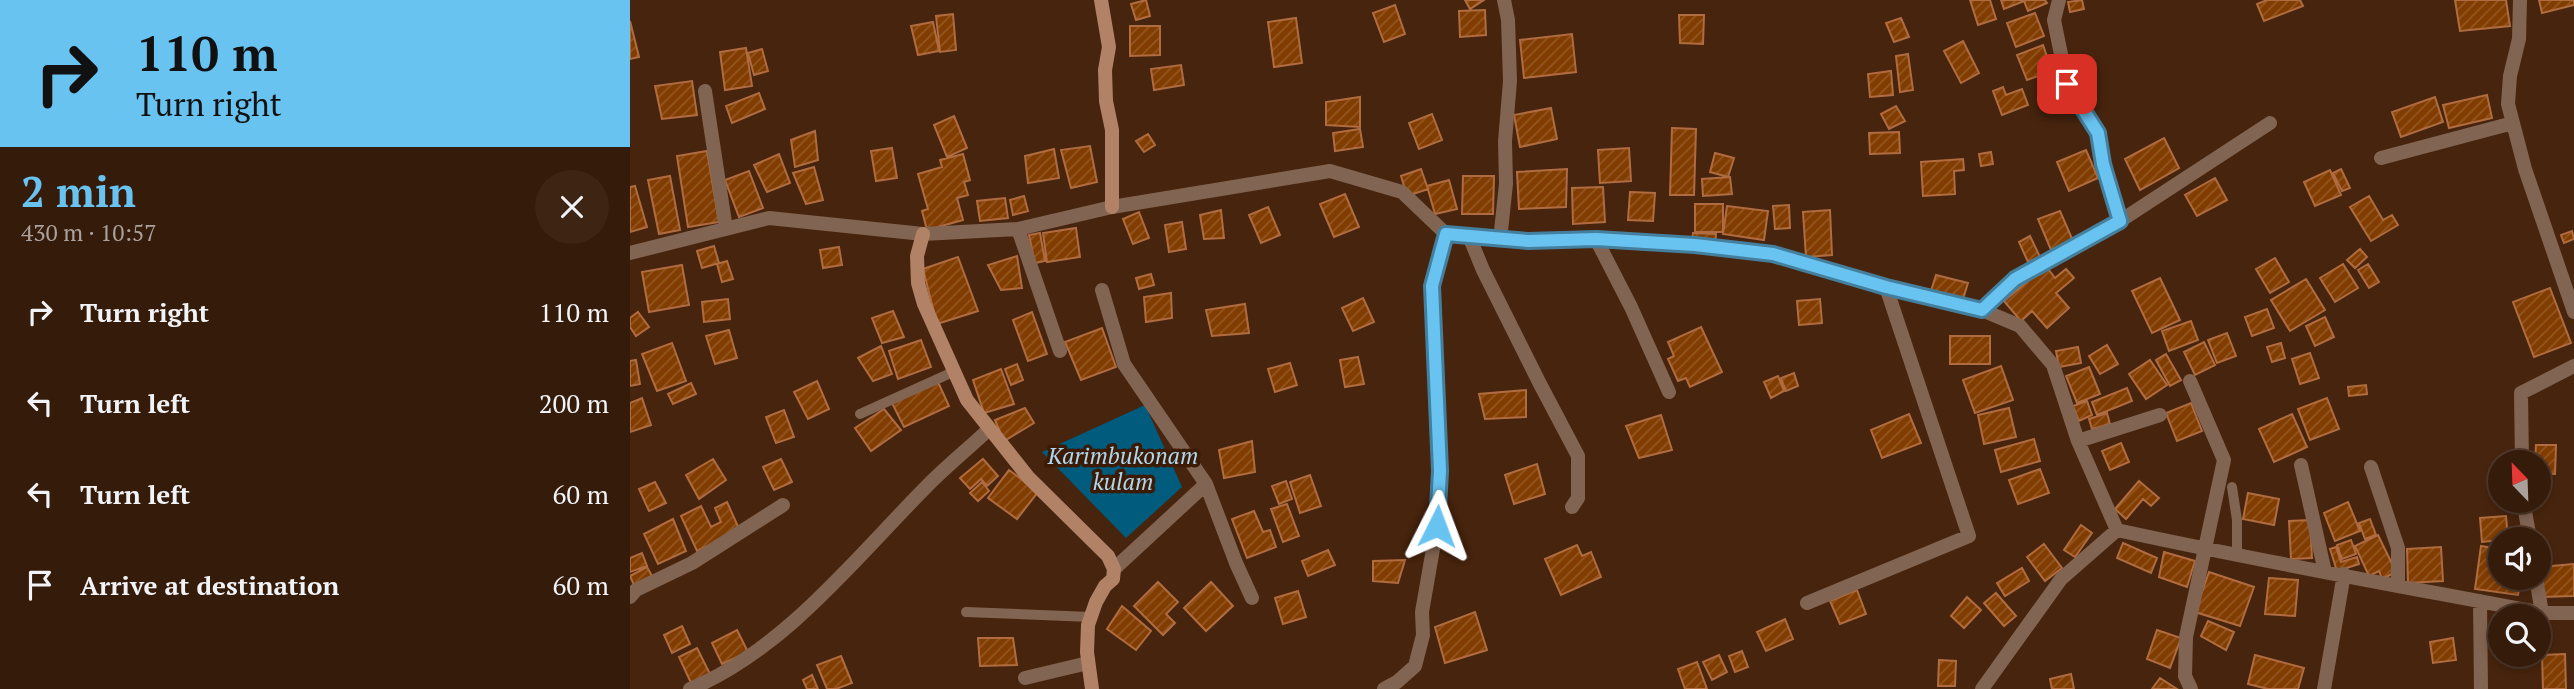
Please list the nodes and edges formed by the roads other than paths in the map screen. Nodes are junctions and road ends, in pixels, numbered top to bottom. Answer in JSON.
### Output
{"nodes":[{"id":1,"x":1101,"y":0,"type":"edge"},
{"id":2,"x":1504,"y":0,"type":"edge"},
{"id":3,"x":2059,"y":0,"type":"edge"},
{"id":4,"x":2520,"y":0,"type":"edge"},
{"id":5,"x":705,"y":91,"type":"dead end"},
{"id":6,"x":2270,"y":123,"type":"dead end"},
{"id":7,"x":2513,"y":123,"type":"junction"},
{"id":8,"x":2381,"y":158,"type":"dead end"},
{"id":9,"x":1112,"y":207,"type":"junction"},
{"id":10,"x":2120,"y":221,"type":"junction"},
{"id":11,"x":726,"y":229,"type":"junction"},
{"id":12,"x":1018,"y":229,"type":"junction"},
{"id":13,"x":923,"y":234,"type":"junction"},
{"id":14,"x":1446,"y":234,"type":"junction"},
{"id":15,"x":1469,"y":236,"type":"junction"},
{"id":16,"x":1596,"y":239,"type":"junction"},
{"id":17,"x":1500,"y":240,"type":"junction"},
{"id":18,"x":630,"y":253,"type":"edge"},
{"id":19,"x":1886,"y":287,"type":"junction"},
{"id":20,"x":1102,"y":290,"type":"dead end"},
{"id":21,"x":1982,"y":310,"type":"junction"},
{"id":22,"x":2574,"y":312,"type":"edge"},
{"id":23,"x":1060,"y":351,"type":"dead end"},
{"id":24,"x":2574,"y":366,"type":"edge"},
{"id":25,"x":953,"y":372,"type":"junction"},
{"id":26,"x":2190,"y":381,"type":"dead end"},
{"id":27,"x":1669,"y":391,"type":"dead end"},
{"id":28,"x":860,"y":414,"type":"dead end"},
{"id":29,"x":2160,"y":415,"type":"dead end"},
{"id":30,"x":988,"y":430,"type":"junction"},
{"id":31,"x":2078,"y":440,"type":"junction"},
{"id":32,"x":2522,"y":450,"type":"edge"},
{"id":33,"x":2301,"y":465,"type":"dead end"},
{"id":34,"x":2371,"y":467,"type":"dead end"},
{"id":35,"x":1206,"y":484,"type":"junction"},
{"id":36,"x":2232,"y":487,"type":"dead end"},
{"id":37,"x":783,"y":505,"type":"dead end"},
{"id":38,"x":1572,"y":507,"type":"dead end"},
{"id":39,"x":2117,"y":530,"type":"junction"},
{"id":40,"x":2204,"y":549,"type":"junction"},
{"id":41,"x":2236,"y":556,"type":"junction"},
{"id":42,"x":1114,"y":569,"type":"junction"},
{"id":43,"x":2325,"y":572,"type":"junction"},
{"id":44,"x":2344,"y":574,"type":"junction"},
{"id":45,"x":2398,"y":586,"type":"junction"},
{"id":46,"x":630,"y":597,"type":"edge"},
{"id":47,"x":1252,"y":598,"type":"dead end"},
{"id":48,"x":2480,"y":601,"type":"junction"},
{"id":49,"x":1807,"y":603,"type":"dead end"},
{"id":50,"x":2496,"y":604,"type":"edge"},
{"id":51,"x":966,"y":612,"type":"dead end"},
{"id":52,"x":2551,"y":613,"type":"edge"},
{"id":53,"x":2574,"y":613,"type":"edge"},
{"id":54,"x":1091,"y":617,"type":"junction"},
{"id":55,"x":1088,"y":663,"type":"junction"},
{"id":56,"x":1025,"y":678,"type":"dead end"},
{"id":57,"x":690,"y":689,"type":"edge"},
{"id":58,"x":1092,"y":689,"type":"edge"},
{"id":59,"x":1384,"y":689,"type":"edge"},
{"id":60,"x":1982,"y":689,"type":"edge"},
{"id":61,"x":2191,"y":689,"type":"edge"},
{"id":62,"x":2324,"y":689,"type":"edge"},
{"id":63,"x":2481,"y":689,"type":"edge"}],
"edges":[{"from":1,"to":9,"type":"street"},
{"from":2,"to":17,"type":"street"},
{"from":3,"to":10,"type":"street"},
{"from":4,"to":7,"type":"street"},
{"from":5,"to":11,"type":"street"},
{"from":6,"to":10,"type":"street"},
{"from":7,"to":8,"type":"street"},
{"from":7,"to":22,"type":"street"},
{"from":9,"to":12,"type":"street"},
{"from":9,"to":14,"type":"street"},
{"from":10,"to":21,"type":"street"},
{"from":11,"to":13,"type":"street"},
{"from":11,"to":18,"type":"street"},
{"from":12,"to":13,"type":"street"},
{"from":12,"to":23,"type":"street"},
{"from":13,"to":25,"type":"street"},
{"from":14,"to":15,"type":"street"},
{"from":14,"to":59,"type":"street"},
{"from":15,"to":17,"type":"street"},
{"from":15,"to":38,"type":"street"},
{"from":16,"to":17,"type":"street"},
{"from":16,"to":19,"type":"street"},
{"from":16,"to":27,"type":"street"},
{"from":19,"to":21,"type":"street"},
{"from":19,"to":49,"type":"street"},
{"from":20,"to":35,"type":"street"},
{"from":21,"to":31,"type":"street"},
{"from":24,"to":32,"type":"street"},
{"from":25,"to":28,"type":"lane"},
{"from":25,"to":30,"type":"street"},
{"from":26,"to":40,"type":"street"},
{"from":29,"to":31,"type":"street"},
{"from":30,"to":42,"type":"street"},
{"from":30,"to":57,"type":"street"},
{"from":31,"to":39,"type":"street"},
{"from":33,"to":43,"type":"street"},
{"from":34,"to":45,"type":"street"},
{"from":35,"to":42,"type":"street"},
{"from":35,"to":47,"type":"street"},
{"from":36,"to":41,"type":"lane"},
{"from":37,"to":46,"type":"street"},
{"from":39,"to":40,"type":"street"},
{"from":39,"to":60,"type":"street"},
{"from":40,"to":41,"type":"street"},
{"from":40,"to":61,"type":"street"},
{"from":41,"to":43,"type":"street"},
{"from":42,"to":54,"type":"street"},
{"from":43,"to":44,"type":"street"},
{"from":44,"to":45,"type":"street"},
{"from":44,"to":62,"type":"street"},
{"from":45,"to":48,"type":"street"},
{"from":48,"to":50,"type":"street"},
{"from":48,"to":63,"type":"street"},
{"from":51,"to":54,"type":"lane"},
{"from":52,"to":53,"type":"street"},
{"from":54,"to":55,"type":"street"},
{"from":55,"to":56,"type":"street"},
{"from":55,"to":58,"type":"street"}]}
